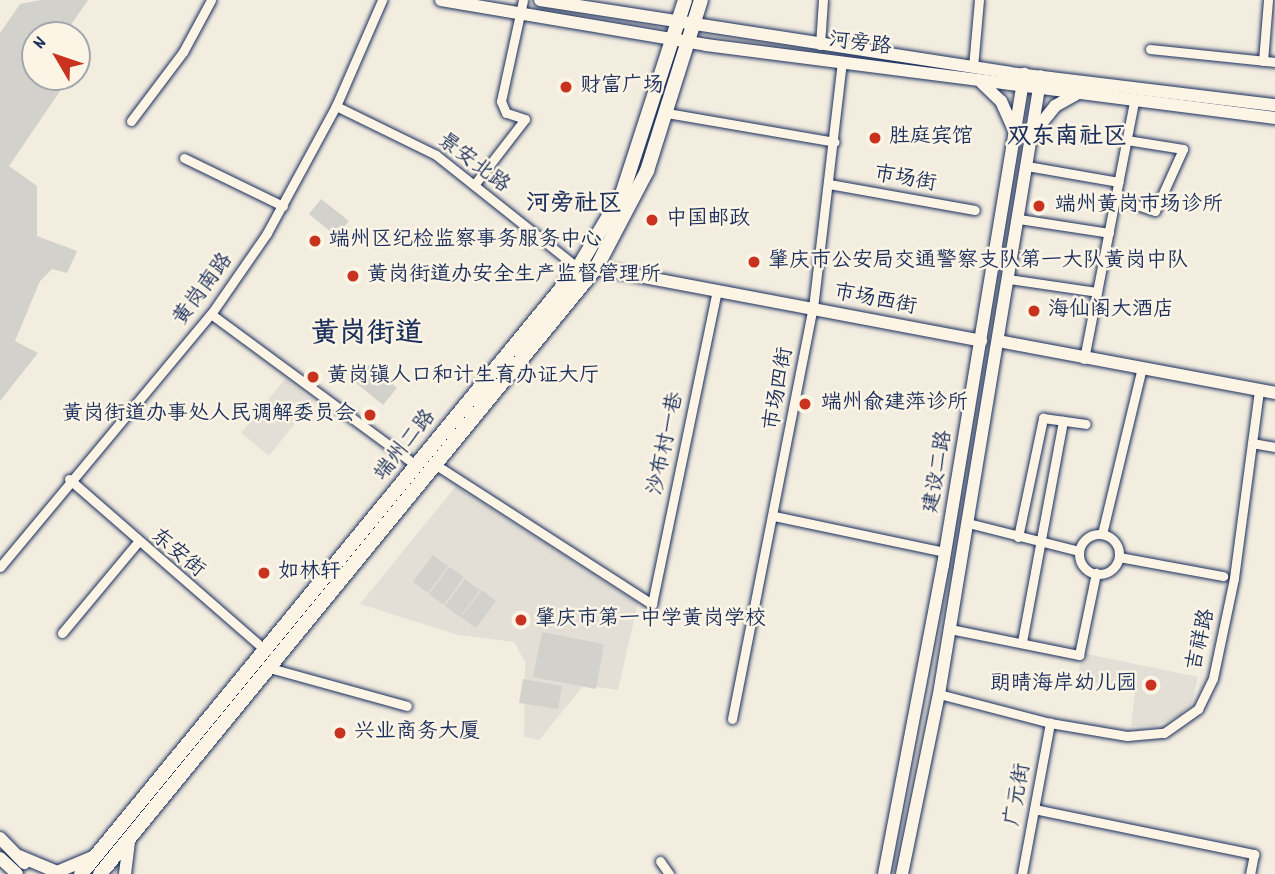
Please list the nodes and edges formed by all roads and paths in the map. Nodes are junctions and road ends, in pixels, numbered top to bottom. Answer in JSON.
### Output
{"nodes":[{"id":1,"x":211,"y":0,"type":"edge"},
{"id":2,"x":382,"y":0,"type":"edge"},
{"id":3,"x":441,"y":0,"type":"edge"},
{"id":4,"x":540,"y":0,"type":"edge"},
{"id":5,"x":685,"y":0,"type":"edge"},
{"id":6,"x":701,"y":0,"type":"edge"},
{"id":7,"x":823,"y":0,"type":"edge"},
{"id":8,"x":979,"y":0,"type":"edge"},
{"id":9,"x":1268,"y":0,"type":"edge"},
{"id":10,"x":522,"y":6,"type":"edge"},
{"id":11,"x":677,"y":24,"type":"junction"},
{"id":12,"x":693,"y":26,"type":"junction"},
{"id":13,"x":672,"y":40,"type":"junction"},
{"id":14,"x":688,"y":42,"type":"junction"},
{"id":15,"x":820,"y":44,"type":"junction"},
{"id":16,"x":1150,"y":49,"type":"dead end"},
{"id":17,"x":1263,"y":61,"type":"junction"},
{"id":18,"x":842,"y":62,"type":"junction"},
{"id":19,"x":1275,"y":62,"type":"edge"},
{"id":20,"x":976,"y":73,"type":"junction"},
{"id":21,"x":1023,"y":80,"type":"junction"},
{"id":22,"x":659,"y":83,"type":"junction"},
{"id":23,"x":1040,"y":83,"type":"junction"},
{"id":24,"x":674,"y":88,"type":"junction"},
{"id":25,"x":1076,"y":95,"type":"junction"},
{"id":26,"x":1134,"y":102,"type":"junction"},
{"id":27,"x":1275,"y":105,"type":"edge"},
{"id":28,"x":336,"y":106,"type":"junction"},
{"id":29,"x":667,"y":113,"type":"junction"},
{"id":30,"x":1275,"y":118,"type":"edge"},
{"id":31,"x":131,"y":121,"type":"dead end"},
{"id":32,"x":1033,"y":135,"type":"junction"},
{"id":33,"x":1014,"y":136,"type":"junction"},
{"id":34,"x":1127,"y":140,"type":"junction"},
{"id":35,"x":835,"y":142,"type":"junction"},
{"id":36,"x":184,"y":158,"type":"dead end"},
{"id":37,"x":1027,"y":166,"type":"junction"},
{"id":38,"x":1009,"y":179,"type":"junction"},
{"id":39,"x":1025,"y":181,"type":"junction"},
{"id":40,"x":1119,"y":182,"type":"junction"},
{"id":41,"x":830,"y":184,"type":"junction"},
{"id":42,"x":474,"y":185,"type":"junction"},
{"id":43,"x":1116,"y":198,"type":"junction"},
{"id":44,"x":283,"y":206,"type":"junction"},
{"id":45,"x":975,"y":210,"type":"dead end"},
{"id":46,"x":1019,"y":219,"type":"junction"},
{"id":47,"x":1109,"y":233,"type":"junction"},
{"id":48,"x":578,"y":268,"type":"junction"},
{"id":49,"x":596,"y":268,"type":"junction"},
{"id":50,"x":1009,"y":279,"type":"junction"},
{"id":51,"x":717,"y":291,"type":"junction"},
{"id":52,"x":1097,"y":292,"type":"junction"},
{"id":53,"x":813,"y":308,"type":"junction"},
{"id":54,"x":211,"y":314,"type":"junction"},
{"id":55,"x":981,"y":341,"type":"junction"},
{"id":56,"x":998,"y":341,"type":"junction"},
{"id":57,"x":1084,"y":359,"type":"junction"},
{"id":58,"x":1142,"y":368,"type":"junction"},
{"id":59,"x":1259,"y":390,"type":"junction"},
{"id":60,"x":1275,"y":393,"type":"edge"},
{"id":61,"x":1063,"y":421,"type":"junction"},
{"id":62,"x":1086,"y":424,"type":"dead end"},
{"id":63,"x":1252,"y":443,"type":"junction"},
{"id":64,"x":1275,"y":447,"type":"edge"},
{"id":65,"x":436,"y":465,"type":"junction"},
{"id":66,"x":417,"y":466,"type":"junction"},
{"id":67,"x":69,"y":479,"type":"junction"},
{"id":68,"x":774,"y":516,"type":"junction"},
{"id":69,"x":968,"y":523,"type":"junction"},
{"id":70,"x":1102,"y":534,"type":"junction"},
{"id":71,"x":1018,"y":537,"type":"junction"},
{"id":72,"x":137,"y":543,"type":"junction"},
{"id":73,"x":1041,"y":543,"type":"junction"},
{"id":74,"x":1079,"y":551,"type":"junction"},
{"id":75,"x":945,"y":552,"type":"junction"},
{"id":76,"x":1119,"y":557,"type":"junction"},
{"id":77,"x":0,"y":567,"type":"edge"},
{"id":78,"x":1096,"y":573,"type":"junction"},
{"id":79,"x":1223,"y":576,"type":"dead end"},
{"id":80,"x":950,"y":629,"type":"junction"},
{"id":81,"x":62,"y":633,"type":"dead end"},
{"id":82,"x":1022,"y":642,"type":"junction"},
{"id":83,"x":266,"y":651,"type":"junction"},
{"id":84,"x":271,"y":668,"type":"junction"},
{"id":85,"x":939,"y":694,"type":"junction"},
{"id":86,"x":407,"y":706,"type":"dead end"},
{"id":87,"x":732,"y":719,"type":"dead end"},
{"id":88,"x":1050,"y":723,"type":"junction"},
{"id":89,"x":182,"y":766,"type":"junction"},
{"id":90,"x":1034,"y":808,"type":"junction"},
{"id":91,"x":0,"y":838,"type":"edge"},
{"id":92,"x":129,"y":842,"type":"junction"},
{"id":93,"x":101,"y":852,"type":"junction"},
{"id":94,"x":19,"y":856,"type":"junction"},
{"id":95,"x":0,"y":858,"type":"edge"},
{"id":96,"x":660,"y":861,"type":"dead end"},
{"id":97,"x":14,"y":872,"type":"edge"},
{"id":98,"x":35,"y":874,"type":"edge"},
{"id":99,"x":81,"y":874,"type":"edge"},
{"id":100,"x":100,"y":874,"type":"edge"},
{"id":101,"x":125,"y":874,"type":"edge"},
{"id":102,"x":669,"y":874,"type":"edge"},
{"id":103,"x":884,"y":874,"type":"edge"},
{"id":104,"x":902,"y":874,"type":"edge"},
{"id":105,"x":1023,"y":874,"type":"edge"},
{"id":106,"x":1250,"y":874,"type":"edge"}],
"edges":[{"from":1,"to":31,"type":"street"},
{"from":2,"to":28,"type":"street","name":"黄岗南路"},
{"from":3,"to":10,"type":"street","name":"河旁路"},
{"from":4,"to":11,"type":"street","name":"河旁路"},
{"from":5,"to":11,"type":"main road","name":"端州二路"},
{"from":6,"to":12,"type":"main road","name":"端州二路"},
{"from":7,"to":15,"type":"street"},
{"from":8,"to":20,"type":"street"},
{"from":9,"to":17,"type":"street"},
{"from":10,"to":13,"type":"street","name":"河旁路"},
{"from":10,"to":42,"type":"street"},
{"from":11,"to":12,"type":"street","name":"河旁路"},
{"from":11,"to":13,"type":"main road","name":"端州二路"},
{"from":12,"to":14,"type":"main road","name":"端州二路"},
{"from":12,"to":15,"type":"street","name":"河旁路"},
{"from":13,"to":14,"type":"street","name":"河旁路"},
{"from":13,"to":22,"type":"main road","name":"端州二路"},
{"from":14,"to":18,"type":"street","name":"河旁路"},
{"from":14,"to":24,"type":"main road","name":"端州二路"},
{"from":15,"to":20,"type":"street","name":"河旁路"},
{"from":16,"to":17,"type":"street"},
{"from":17,"to":19,"type":"street"},
{"from":18,"to":20,"type":"street","name":"河旁路"},
{"from":18,"to":35,"type":"street","name":"市场四街"},
{"from":20,"to":21,"type":"street","name":"河旁路"},
{"from":20,"to":33,"type":"street"},
{"from":21,"to":23,"type":"street","name":"河旁路"},
{"from":21,"to":33,"type":"street","name":"建设二路"},
{"from":22,"to":24,"type":"main road"},
{"from":22,"to":48,"type":"main road","name":"端州二路"},
{"from":23,"to":25,"type":"street","name":"河旁路"},
{"from":23,"to":27,"type":"street","name":"河旁路"},
{"from":23,"to":32,"type":"street","name":"建设二路"},
{"from":24,"to":29,"type":"main road","name":"端州二路"},
{"from":25,"to":26,"type":"street","name":"河旁路"},
{"from":25,"to":32,"type":"street"},
{"from":26,"to":30,"type":"street","name":"河旁路"},
{"from":26,"to":34,"type":"street"},
{"from":28,"to":42,"type":"street","name":"景安北路"},
{"from":28,"to":44,"type":"street","name":"黄岗南路"},
{"from":29,"to":35,"type":"street"},
{"from":29,"to":49,"type":"main road","name":"端州二路"},
{"from":32,"to":37,"type":"street","name":"建设二路"},
{"from":33,"to":38,"type":"street","name":"建设二路"},
{"from":34,"to":40,"type":"street"},
{"from":34,"to":43,"type":"street"},
{"from":35,"to":41,"type":"street","name":"市场四街"},
{"from":36,"to":44,"type":"street"},
{"from":37,"to":39,"type":"street","name":"建设二路"},
{"from":37,"to":40,"type":"street"},
{"from":38,"to":39,"type":"street"},
{"from":38,"to":55,"type":"street","name":"建设二路"},
{"from":39,"to":46,"type":"street","name":"建设二路"},
{"from":40,"to":43,"type":"street"},
{"from":41,"to":45,"type":"street","name":"市场街"},
{"from":41,"to":53,"type":"street","name":"市场四街"},
{"from":42,"to":48,"type":"street","name":"景安北路"},
{"from":43,"to":47,"type":"street"},
{"from":44,"to":54,"type":"street","name":"黄岗南路"},
{"from":46,"to":47,"type":"street"},
{"from":46,"to":50,"type":"street","name":"建设二路"},
{"from":47,"to":52,"type":"street"},
{"from":48,"to":66,"type":"main road","name":"端州二路"},
{"from":49,"to":51,"type":"street","name":"市场西街"},
{"from":49,"to":65,"type":"main road","name":"端州二路"},
{"from":50,"to":52,"type":"street"},
{"from":50,"to":56,"type":"street","name":"建设二路"},
{"from":51,"to":53,"type":"street","name":"市场西街"},
{"from":51,"to":65,"type":"street","name":"沙布村一巷"},
{"from":52,"to":57,"type":"street"},
{"from":53,"to":55,"type":"street","name":"市场西街"},
{"from":53,"to":68,"type":"street","name":"市场四街"},
{"from":54,"to":66,"type":"street"},
{"from":54,"to":67,"type":"street","name":"黄岗南路"},
{"from":55,"to":75,"type":"street","name":"建设二路"},
{"from":56,"to":57,"type":"street"},
{"from":56,"to":69,"type":"street","name":"建设二路"},
{"from":57,"to":58,"type":"street"},
{"from":58,"to":59,"type":"street"},
{"from":58,"to":70,"type":"street"},
{"from":59,"to":60,"type":"street"},
{"from":59,"to":63,"type":"street","name":"吉祥路"},
{"from":61,"to":62,"type":"street"},
{"from":61,"to":71,"type":"street"},
{"from":61,"to":73,"type":"street"},
{"from":63,"to":64,"type":"street"},
{"from":63,"to":88,"type":"street","name":"吉祥路"},
{"from":65,"to":84,"type":"main road","name":"端州二路"},
{"from":66,"to":83,"type":"main road","name":"端州二路"},
{"from":67,"to":72,"type":"street","name":"东安街"},
{"from":67,"to":77,"type":"street","name":"黄岗南路"},
{"from":68,"to":75,"type":"street"},
{"from":68,"to":87,"type":"street","name":"市场四街"},
{"from":69,"to":71,"type":"street"},
{"from":69,"to":80,"type":"street","name":"建设二路"},
{"from":70,"to":74,"type":"street"},
{"from":70,"to":76,"type":"street"},
{"from":71,"to":73,"type":"street"},
{"from":72,"to":81,"type":"street"},
{"from":72,"to":83,"type":"street","name":"东安街"},
{"from":73,"to":74,"type":"street"},
{"from":73,"to":82,"type":"street"},
{"from":74,"to":78,"type":"street"},
{"from":75,"to":103,"type":"street","name":"建设二路"},
{"from":76,"to":78,"type":"street"},
{"from":76,"to":79,"type":"street"},
{"from":78,"to":82,"type":"street"},
{"from":80,"to":82,"type":"street"},
{"from":80,"to":85,"type":"street","name":"建设二路"},
{"from":83,"to":89,"type":"main road","name":"端州二路"},
{"from":84,"to":86,"type":"street"},
{"from":84,"to":89,"type":"main road","name":"端州二路"},
{"from":85,"to":88,"type":"street","name":"吉祥路"},
{"from":85,"to":104,"type":"street","name":"建设二路"},
{"from":88,"to":90,"type":"street","name":"广元街"},
{"from":89,"to":92,"type":"main road","name":"端州二路"},
{"from":89,"to":93,"type":"main road","name":"端州二路"},
{"from":90,"to":105,"type":"street","name":"广元街"},
{"from":90,"to":106,"type":"street"},
{"from":91,"to":94,"type":"street"},
{"from":92,"to":100,"type":"main road","name":"端州二路"},
{"from":92,"to":101,"type":"street"},
{"from":93,"to":94,"type":"street"},
{"from":93,"to":99,"type":"main road","name":"端州二路"},
{"from":94,"to":98,"type":"street"},
{"from":95,"to":97,"type":"street"},
{"from":96,"to":102,"type":"street"}]}
